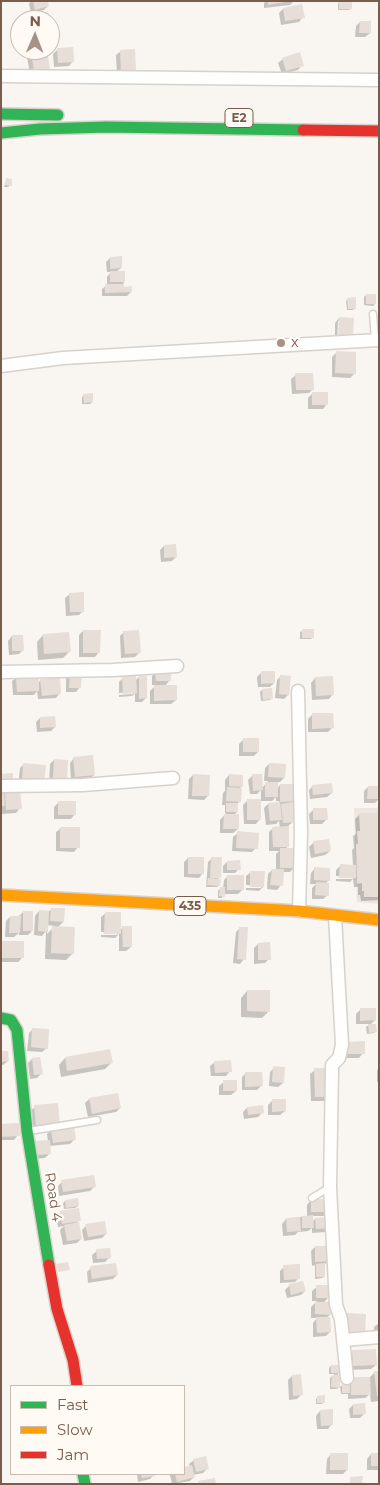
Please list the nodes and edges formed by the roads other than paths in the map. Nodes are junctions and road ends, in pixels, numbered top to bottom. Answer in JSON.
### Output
{"nodes":[{"id":1,"x":1,"y":76,"type":"edge"},
{"id":2,"x":379,"y":80,"type":"edge"},
{"id":3,"x":1,"y":114,"type":"edge"},
{"id":4,"x":70,"y":115,"type":"dead end"},
{"id":5,"x":100,"y":116,"type":"dead end"},
{"id":6,"x":379,"y":120,"type":"edge"},
{"id":7,"x":379,"y":131,"type":"edge"},
{"id":8,"x":1,"y":133,"type":"edge"},
{"id":9,"x":373,"y":314,"type":"dead end"},
{"id":10,"x":377,"y":340,"type":"edge"},
{"id":11,"x":1,"y":366,"type":"edge"},
{"id":12,"x":176,"y":666,"type":"dead end"},
{"id":13,"x":1,"y":672,"type":"edge"},
{"id":14,"x":298,"y":691,"type":"dead end"},
{"id":15,"x":173,"y":778,"type":"dead end"},
{"id":16,"x":1,"y":786,"type":"edge"},
{"id":17,"x":1,"y":895,"type":"edge"},
{"id":18,"x":299,"y":911,"type":"junction"},
{"id":19,"x":335,"y":916,"type":"junction"},
{"id":20,"x":379,"y":920,"type":"edge"},
{"id":21,"x":1,"y":1018,"type":"edge"},
{"id":22,"x":97,"y":1120,"type":"dead end"},
{"id":23,"x":27,"y":1131,"type":"junction"},
{"id":24,"x":330,"y":1187,"type":"junction"},
{"id":25,"x":312,"y":1198,"type":"dead end"},
{"id":26,"x":379,"y":1337,"type":"edge"},
{"id":27,"x":344,"y":1340,"type":"junction"},
{"id":28,"x":347,"y":1378,"type":"dead end"},
{"id":29,"x":76,"y":1385,"type":"edge"}],
"edges":[{"from":1,"to":2,"type":"street"},
{"from":3,"to":4,"type":"main road"},
{"from":5,"to":6,"type":"main road","number":"E2"},
{"from":7,"to":8,"type":"main road","number":"E2"},
{"from":9,"to":10,"type":"lane"},
{"from":10,"to":11,"type":"street"},
{"from":12,"to":13,"type":"street"},
{"from":14,"to":18,"type":"street"},
{"from":15,"to":16,"type":"street"},
{"from":17,"to":18,"type":"main road","number":"435"},
{"from":18,"to":19,"type":"main road","number":"435"},
{"from":19,"to":20,"type":"main road","number":"435"},
{"from":19,"to":24,"type":"street"},
{"from":21,"to":23,"type":"main road","name":"Road 4"},
{"from":22,"to":23,"type":"lane"},
{"from":23,"to":29,"type":"main road","name":"Road 4"},
{"from":24,"to":25,"type":"lane"},
{"from":24,"to":27,"type":"street"},
{"from":26,"to":27,"type":"street"},
{"from":27,"to":28,"type":"street"}]}
